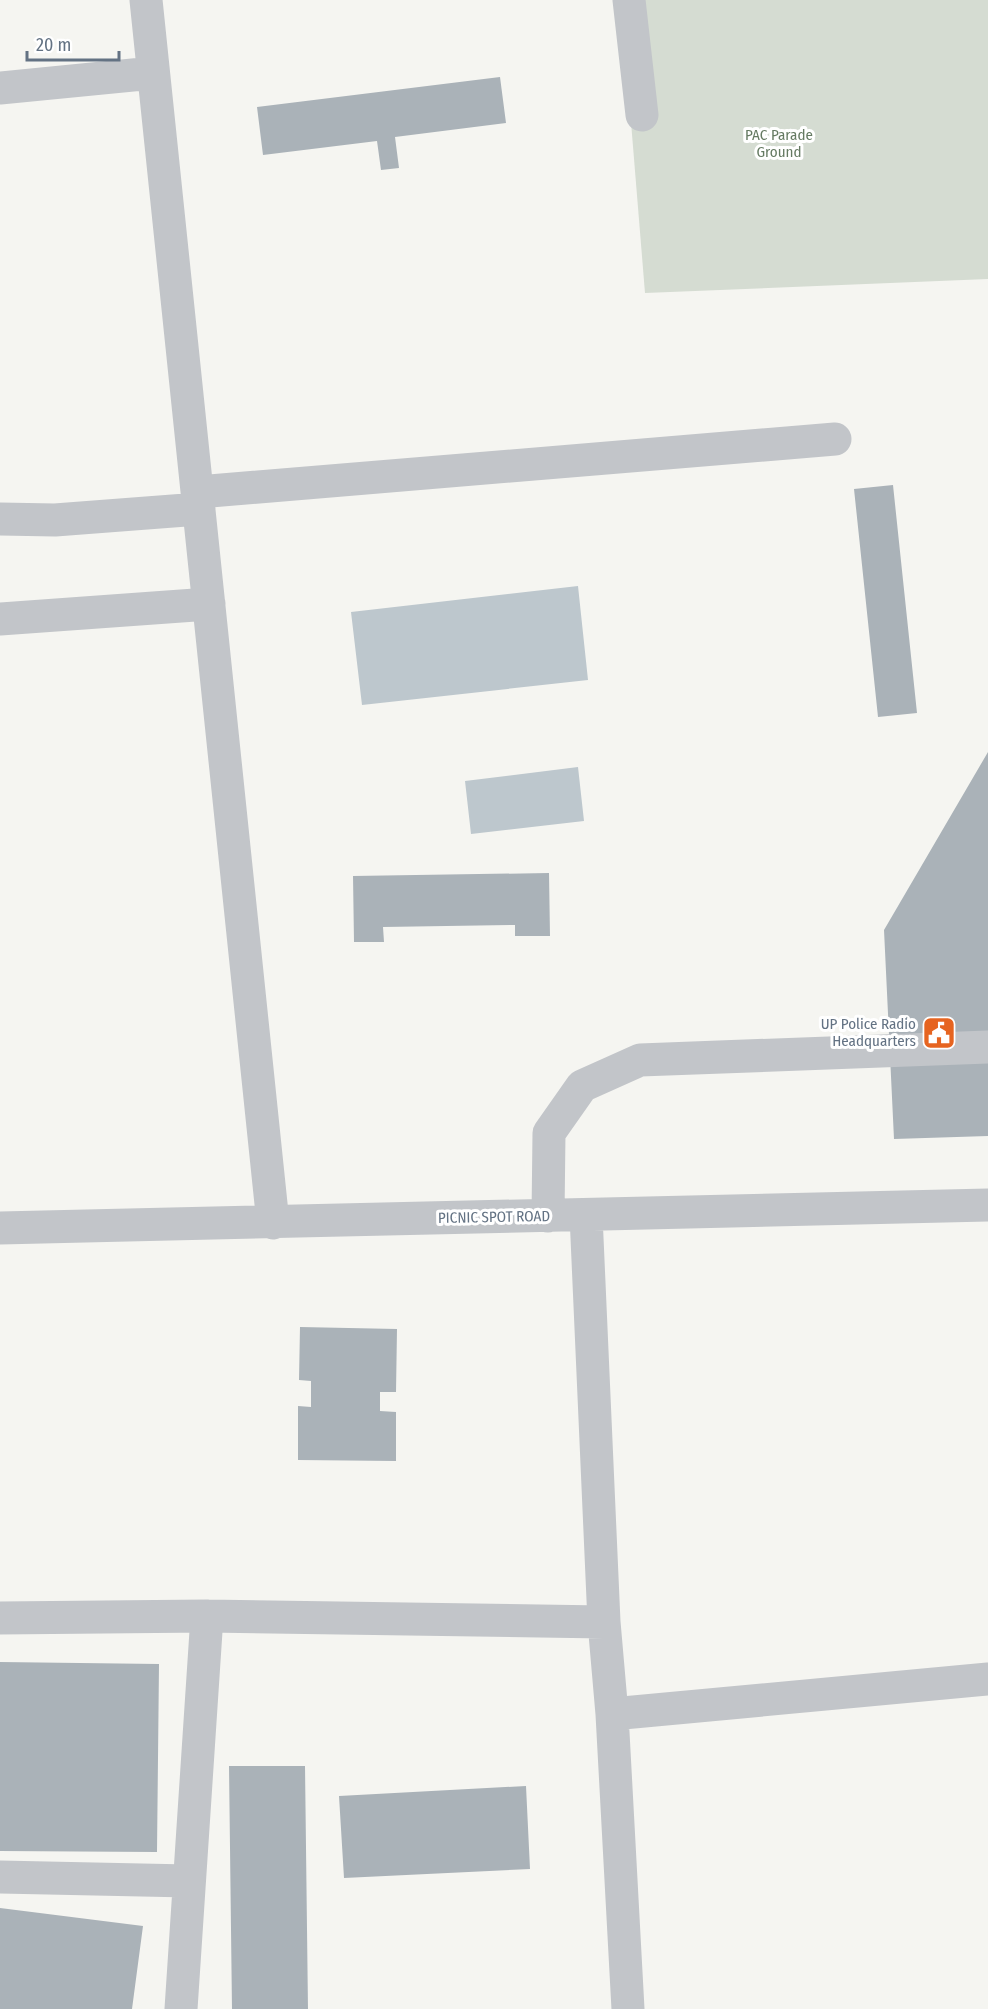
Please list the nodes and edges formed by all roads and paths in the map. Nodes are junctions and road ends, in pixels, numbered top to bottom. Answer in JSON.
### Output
{"nodes":[{"id":1,"x":146,"y":0,"type":"edge"},
{"id":2,"x":629,"y":0,"type":"edge"},
{"id":3,"x":153,"y":73,"type":"junction"},
{"id":4,"x":0,"y":88,"type":"edge"},
{"id":5,"x":642,"y":115,"type":"dead end"},
{"id":6,"x":835,"y":439,"type":"dead end"},
{"id":7,"x":199,"y":500,"type":"junction"},
{"id":8,"x":0,"y":519,"type":"edge"},
{"id":9,"x":209,"y":604,"type":"junction"},
{"id":10,"x":0,"y":619,"type":"edge"},
{"id":11,"x":988,"y":1047,"type":"edge"},
{"id":12,"x":988,"y":1205,"type":"edge"},
{"id":13,"x":586,"y":1215,"type":"junction"},
{"id":14,"x":548,"y":1216,"type":"junction"},
{"id":15,"x":273,"y":1223,"type":"junction"},
{"id":16,"x":0,"y":1228,"type":"edge"},
{"id":17,"x":207,"y":1616,"type":"junction"},
{"id":18,"x":0,"y":1618,"type":"edge"},
{"id":19,"x":604,"y":1622,"type":"junction"},
{"id":20,"x":988,"y":1678,"type":"edge"},
{"id":21,"x":612,"y":1714,"type":"junction"},
{"id":22,"x":0,"y":1877,"type":"edge"},
{"id":23,"x":189,"y":1881,"type":"junction"},
{"id":24,"x":181,"y":2009,"type":"edge"},
{"id":25,"x":628,"y":2009,"type":"edge"}],
"edges":[{"from":1,"to":3,"type":"street"},
{"from":2,"to":5,"type":"street"},
{"from":3,"to":4,"type":"street"},
{"from":3,"to":7,"type":"street"},
{"from":6,"to":7,"type":"street"},
{"from":7,"to":8,"type":"street"},
{"from":7,"to":9,"type":"street"},
{"from":9,"to":10,"type":"street"},
{"from":9,"to":15,"type":"street"},
{"from":11,"to":14,"type":"street"},
{"from":12,"to":13,"type":"street","name":"PICNIC SPOT ROAD"},
{"from":13,"to":14,"type":"street","name":"PICNIC SPOT ROAD"},
{"from":13,"to":19,"type":"street"},
{"from":14,"to":15,"type":"street","name":"PICNIC SPOT ROAD"},
{"from":15,"to":16,"type":"street","name":"PICNIC SPOT ROAD"},
{"from":17,"to":18,"type":"street"},
{"from":17,"to":19,"type":"street"},
{"from":17,"to":23,"type":"street"},
{"from":19,"to":21,"type":"street"},
{"from":20,"to":21,"type":"street"},
{"from":21,"to":25,"type":"street"},
{"from":22,"to":23,"type":"street"},
{"from":23,"to":24,"type":"street"}]}
